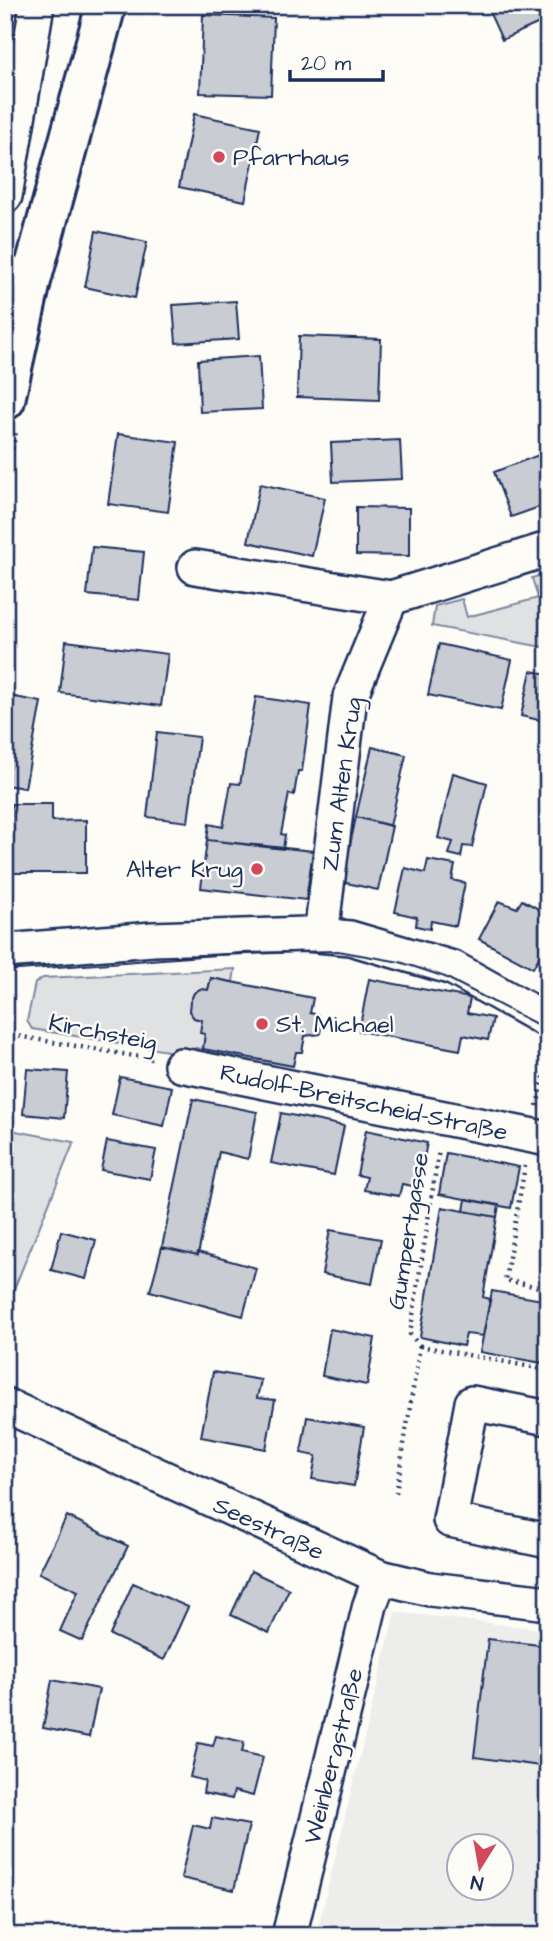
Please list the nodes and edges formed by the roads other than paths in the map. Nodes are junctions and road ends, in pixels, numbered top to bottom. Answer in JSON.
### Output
{"nodes":[{"id":1,"x":37,"y":5,"type":"edge"},
{"id":2,"x":106,"y":5,"type":"edge"},
{"id":3,"x":5,"y":196,"type":"edge"},
{"id":4,"x":18,"y":277,"type":"edge"},
{"id":5,"x":5,"y":400,"type":"edge"},
{"id":6,"x":548,"y":549,"type":"edge"},
{"id":7,"x":195,"y":568,"type":"dead end"},
{"id":8,"x":391,"y":598,"type":"junction"},
{"id":9,"x":321,"y":935,"type":"junction"},
{"id":10,"x":5,"y":951,"type":"edge"},
{"id":11,"x":548,"y":1021,"type":"edge"},
{"id":12,"x":181,"y":1065,"type":"road end"},
{"id":13,"x":539,"y":1138,"type":"edge"},
{"id":14,"x":5,"y":1405,"type":"edge"},
{"id":15,"x":548,"y":1418,"type":"edge"},
{"id":16,"x":548,"y":1541,"type":"edge"},
{"id":17,"x":380,"y":1577,"type":"junction"},
{"id":18,"x":548,"y":1603,"type":"edge"},
{"id":19,"x":289,"y":1936,"type":"edge"}],
"edges":[{"from":1,"to":3,"type":"street"},
{"from":2,"to":4,"type":"main road"},
{"from":4,"to":5,"type":"main road"},
{"from":6,"to":8,"type":"street"},
{"from":7,"to":8,"type":"street"},
{"from":8,"to":9,"type":"street","name":"Zum Alten Krug"},
{"from":9,"to":10,"type":"street"},
{"from":9,"to":11,"type":"street"},
{"from":12,"to":13,"type":"street","name":"Rudolf-Breitscheid-Straße"},
{"from":14,"to":17,"type":"street","name":"Seestraße"},
{"from":15,"to":16,"type":"street"},
{"from":17,"to":18,"type":"street","name":"Seestraße"},
{"from":17,"to":19,"type":"street","name":"Weinbergstraße"}]}
